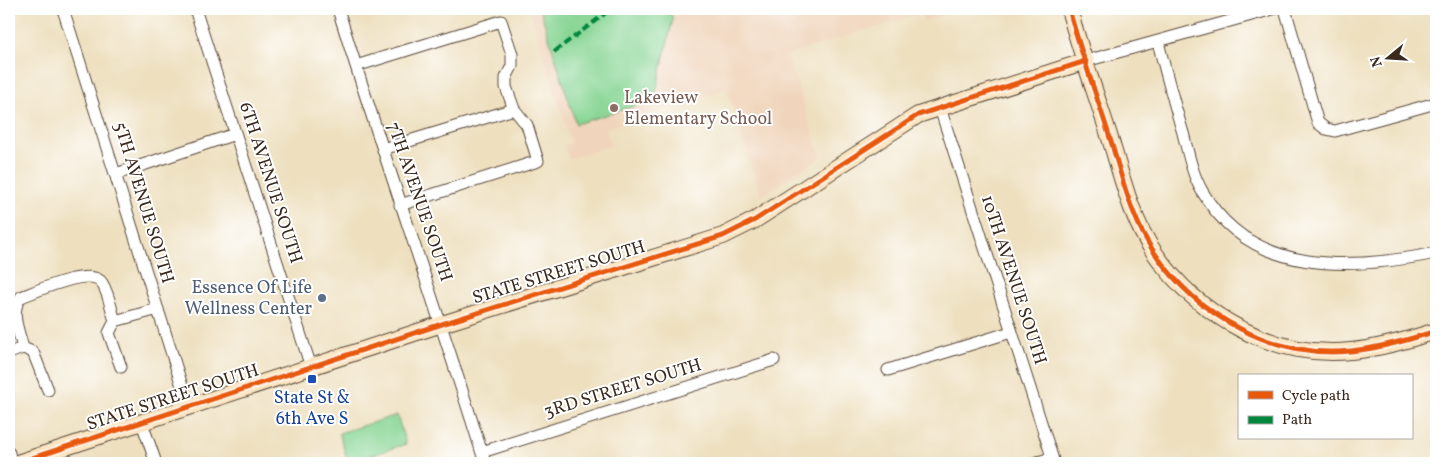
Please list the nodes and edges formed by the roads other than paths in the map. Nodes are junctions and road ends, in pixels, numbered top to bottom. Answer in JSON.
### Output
{"nodes":[{"id":1,"x":63,"y":9,"type":"edge"},
{"id":2,"x":195,"y":9,"type":"edge"},
{"id":3,"x":338,"y":9,"type":"edge"},
{"id":4,"x":1069,"y":9,"type":"edge"},
{"id":5,"x":1273,"y":9,"type":"edge"},
{"id":6,"x":1285,"y":9,"type":"edge"},
{"id":7,"x":1158,"y":42,"type":"junction"},
{"id":8,"x":1086,"y":61,"type":"junction"},
{"id":9,"x":356,"y":66,"type":"junction"},
{"id":10,"x":1436,"y":103,"type":"edge"},
{"id":11,"x":940,"y":108,"type":"junction"},
{"id":12,"x":514,"y":109,"type":"junction"},
{"id":13,"x":235,"y":134,"type":"junction"},
{"id":14,"x":383,"y":150,"type":"junction"},
{"id":15,"x":116,"y":174,"type":"junction"},
{"id":16,"x":400,"y":205,"type":"junction"},
{"id":17,"x":1436,"y":253,"type":"edge"},
{"id":18,"x":158,"y":309,"type":"junction"},
{"id":19,"x":115,"y":321,"type":"junction"},
{"id":20,"x":442,"y":324,"type":"junction"},
{"id":21,"x":1436,"y":331,"type":"edge"},
{"id":22,"x":1011,"y":332,"type":"junction"},
{"id":23,"x":24,"y":348,"type":"junction"},
{"id":24,"x":9,"y":353,"type":"edge"},
{"id":25,"x":774,"y":360,"type":"dead end"},
{"id":26,"x":121,"y":367,"type":"dead end"},
{"id":27,"x":311,"y":368,"type":"junction"},
{"id":28,"x":888,"y":370,"type":"dead end"},
{"id":29,"x":48,"y":390,"type":"dead end"},
{"id":30,"x":189,"y":408,"type":"junction"},
{"id":31,"x":142,"y":423,"type":"junction"},
{"id":32,"x":9,"y":452,"type":"edge"},
{"id":33,"x":482,"y":452,"type":"junction"},
{"id":34,"x":1053,"y":461,"type":"edge"},
{"id":35,"x":11,"y":463,"type":"edge"},
{"id":36,"x":17,"y":463,"type":"edge"},
{"id":37,"x":156,"y":463,"type":"edge"},
{"id":38,"x":485,"y":463,"type":"edge"},
{"id":39,"x":1034,"y":463,"type":"edge"}],
"edges":[{"from":1,"to":15,"type":"street","name":"5TH AVENUE SOUTH"},
{"from":2,"to":13,"type":"street","name":"6TH AVENUE SOUTH"},
{"from":3,"to":9,"type":"street","name":"7TH AVENUE SOUTH"},
{"from":4,"to":8,"type":"street"},
{"from":5,"to":7,"type":"street"},
{"from":6,"to":10,"type":"street"},
{"from":7,"to":8,"type":"street"},
{"from":7,"to":17,"type":"street"},
{"from":8,"to":11,"type":"street","name":"STATE STREET SOUTH"},
{"from":8,"to":21,"type":"street"},
{"from":9,"to":12,"type":"street"},
{"from":9,"to":14,"type":"street","name":"7TH AVENUE SOUTH"},
{"from":11,"to":20,"type":"street","name":"STATE STREET SOUTH"},
{"from":11,"to":22,"type":"street","name":"10TH AVENUE SOUTH"},
{"from":12,"to":14,"type":"street"},
{"from":12,"to":16,"type":"street"},
{"from":13,"to":15,"type":"street"},
{"from":13,"to":27,"type":"street","name":"6TH AVENUE SOUTH"},
{"from":14,"to":16,"type":"street","name":"7TH AVENUE SOUTH"},
{"from":15,"to":18,"type":"street","name":"5TH AVENUE SOUTH"},
{"from":16,"to":20,"type":"street","name":"7TH AVENUE SOUTH"},
{"from":18,"to":19,"type":"street"},
{"from":18,"to":30,"type":"street","name":"5TH AVENUE SOUTH"},
{"from":19,"to":23,"type":"street"},
{"from":19,"to":26,"type":"street"},
{"from":20,"to":27,"type":"street","name":"STATE STREET SOUTH"},
{"from":20,"to":33,"type":"street","name":"7TH AVENUE SOUTH"},
{"from":22,"to":28,"type":"street"},
{"from":22,"to":34,"type":"street","name":"10TH AVENUE SOUTH"},
{"from":23,"to":24,"type":"street"},
{"from":23,"to":29,"type":"street"},
{"from":25,"to":33,"type":"street","name":"3RD STREET SOUTH"},
{"from":27,"to":30,"type":"street","name":"STATE STREET SOUTH"},
{"from":30,"to":31,"type":"street","name":"STATE STREET SOUTH"},
{"from":31,"to":36,"type":"street","name":"STATE STREET SOUTH"},
{"from":31,"to":37,"type":"street"},
{"from":32,"to":35,"type":"street"},
{"from":33,"to":38,"type":"street","name":"7TH AVENUE SOUTH"},
{"from":34,"to":39,"type":"street"}]}
